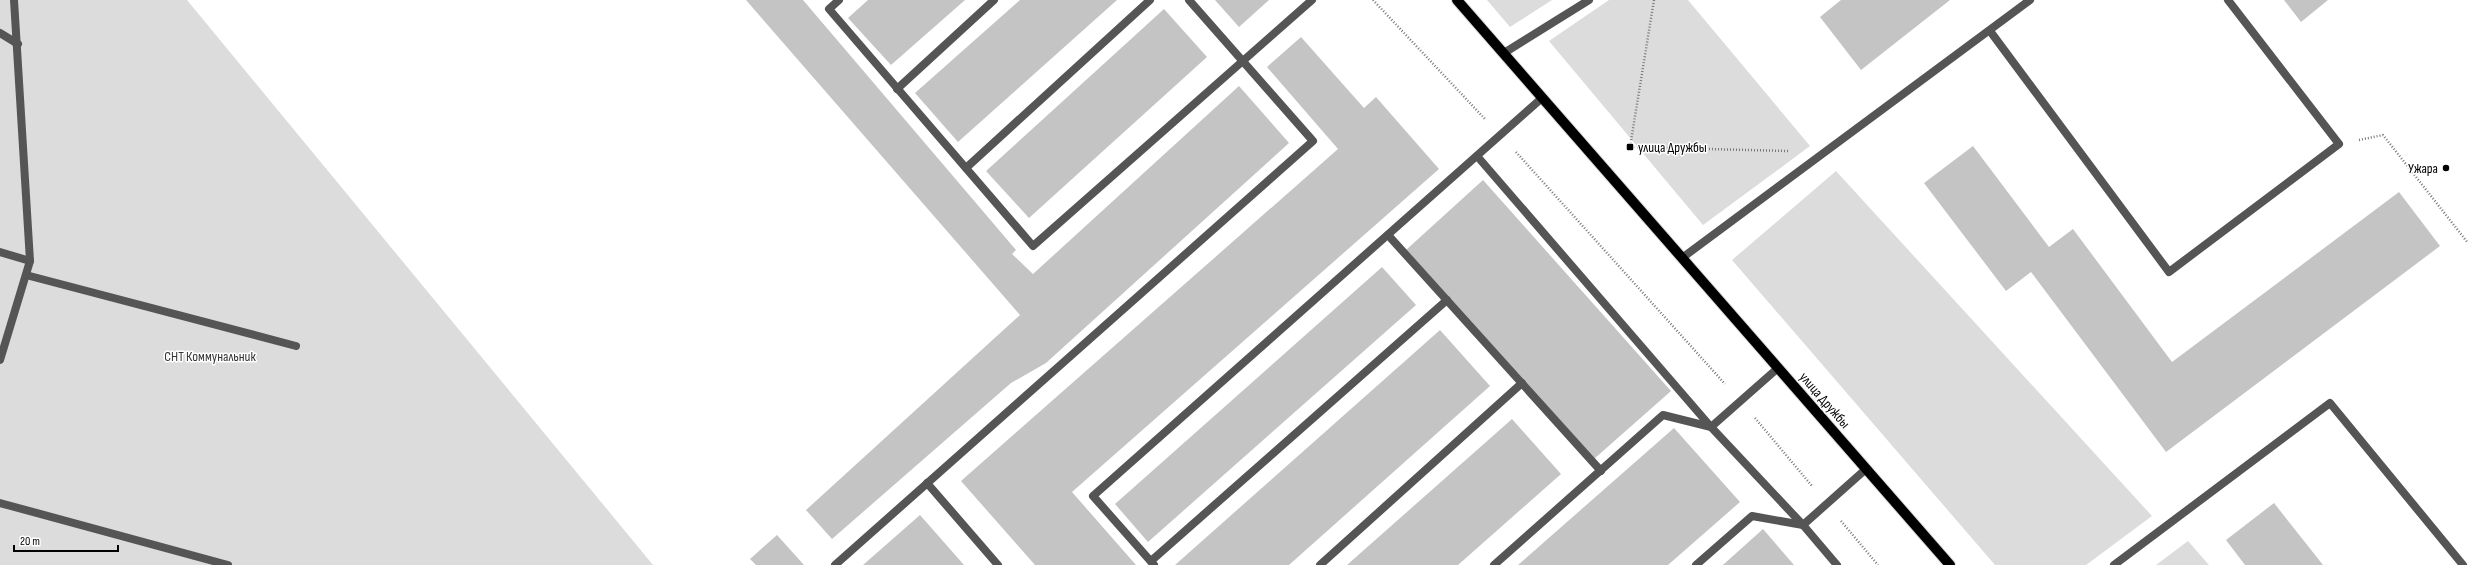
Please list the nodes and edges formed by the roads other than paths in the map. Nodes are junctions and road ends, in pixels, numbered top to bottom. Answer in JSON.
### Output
{"nodes":[{"id":1,"x":14,"y":0,"type":"edge"},
{"id":2,"x":839,"y":0,"type":"edge"},
{"id":3,"x":994,"y":0,"type":"edge"},
{"id":4,"x":1150,"y":0,"type":"edge"},
{"id":5,"x":1189,"y":0,"type":"edge"},
{"id":6,"x":1312,"y":0,"type":"edge"},
{"id":7,"x":1457,"y":0,"type":"edge"},
{"id":8,"x":1589,"y":0,"type":"edge"},
{"id":9,"x":2030,"y":0,"type":"edge"},
{"id":10,"x":2228,"y":0,"type":"edge"},
{"id":11,"x":1990,"y":31,"type":"junction"},
{"id":12,"x":0,"y":33,"type":"edge"},
{"id":13,"x":18,"y":44,"type":"junction"},
{"id":14,"x":1504,"y":53,"type":"junction"},
{"id":15,"x":1243,"y":62,"type":"junction"},
{"id":16,"x":897,"y":89,"type":"junction"},
{"id":17,"x":1542,"y":98,"type":"junction"},
{"id":18,"x":1476,"y":156,"type":"junction"},
{"id":19,"x":966,"y":168,"type":"junction"},
{"id":20,"x":1388,"y":235,"type":"junction"},
{"id":21,"x":0,"y":252,"type":"edge"},
{"id":22,"x":1682,"y":258,"type":"junction"},
{"id":23,"x":30,"y":261,"type":"junction"},
{"id":24,"x":26,"y":275,"type":"junction"},
{"id":25,"x":1447,"y":300,"type":"junction"},
{"id":26,"x":296,"y":346,"type":"dead end"},
{"id":27,"x":0,"y":360,"type":"edge"},
{"id":28,"x":1778,"y":368,"type":"junction"},
{"id":29,"x":1522,"y":383,"type":"junction"},
{"id":30,"x":1711,"y":427,"type":"junction"},
{"id":31,"x":1866,"y":469,"type":"junction"},
{"id":32,"x":1601,"y":471,"type":"junction"},
{"id":33,"x":927,"y":484,"type":"junction"},
{"id":34,"x":0,"y":503,"type":"edge"},
{"id":35,"x":1803,"y":525,"type":"junction"},
{"id":36,"x":1152,"y":563,"type":"edge"},
{"id":37,"x":228,"y":565,"type":"edge"},
{"id":38,"x":835,"y":565,"type":"edge"},
{"id":39,"x":998,"y":565,"type":"edge"},
{"id":40,"x":1320,"y":565,"type":"edge"},
{"id":41,"x":1494,"y":565,"type":"edge"},
{"id":42,"x":1696,"y":565,"type":"edge"},
{"id":43,"x":1837,"y":565,"type":"edge"},
{"id":44,"x":1950,"y":565,"type":"edge"},
{"id":45,"x":2114,"y":565,"type":"edge"},
{"id":46,"x":2463,"y":565,"type":"edge"}],
"edges":[{"from":1,"to":13,"type":"street"},
{"from":2,"to":16,"type":"street"},
{"from":3,"to":16,"type":"street"},
{"from":4,"to":19,"type":"street"},
{"from":5,"to":15,"type":"street"},
{"from":6,"to":15,"type":"street"},
{"from":7,"to":14,"type":"main road","name":"улица Дружбы"},
{"from":8,"to":14,"type":"street"},
{"from":9,"to":11,"type":"street"},
{"from":10,"to":11,"type":"street"},
{"from":11,"to":22,"type":"street"},
{"from":12,"to":13,"type":"street"},
{"from":13,"to":23,"type":"street"},
{"from":14,"to":17,"type":"main road","name":"улица Дружбы"},
{"from":15,"to":19,"type":"street"},
{"from":15,"to":33,"type":"street"},
{"from":16,"to":19,"type":"street"},
{"from":17,"to":18,"type":"street"},
{"from":17,"to":22,"type":"main road","name":"улица Дружбы"},
{"from":18,"to":20,"type":"street"},
{"from":18,"to":30,"type":"street"},
{"from":20,"to":25,"type":"street"},
{"from":20,"to":36,"type":"street"},
{"from":21,"to":23,"type":"street"},
{"from":22,"to":28,"type":"main road","name":"улица Дружбы"},
{"from":23,"to":24,"type":"street"},
{"from":24,"to":26,"type":"street"},
{"from":24,"to":27,"type":"street"},
{"from":25,"to":29,"type":"street"},
{"from":25,"to":36,"type":"street"},
{"from":28,"to":30,"type":"street"},
{"from":28,"to":31,"type":"main road","name":"улица Дружбы"},
{"from":29,"to":32,"type":"street"},
{"from":29,"to":40,"type":"street"},
{"from":30,"to":32,"type":"street"},
{"from":30,"to":35,"type":"street"},
{"from":31,"to":35,"type":"street"},
{"from":31,"to":44,"type":"main road","name":"улица Дружбы"},
{"from":32,"to":41,"type":"street"},
{"from":33,"to":38,"type":"street"},
{"from":33,"to":39,"type":"street"},
{"from":34,"to":37,"type":"street"},
{"from":35,"to":42,"type":"street"},
{"from":35,"to":43,"type":"street"},
{"from":45,"to":46,"type":"street"}]}
